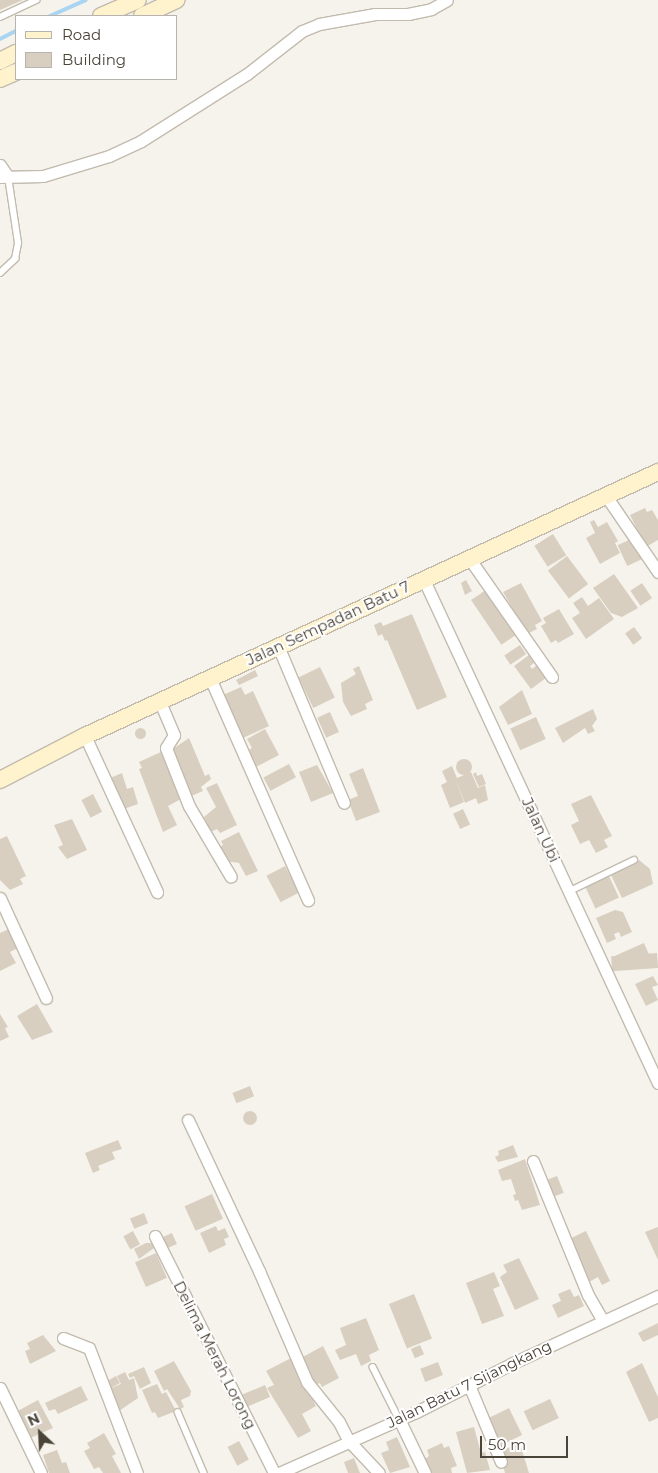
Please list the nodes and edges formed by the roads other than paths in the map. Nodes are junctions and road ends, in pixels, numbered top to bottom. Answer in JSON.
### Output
{"nodes":[{"id":1,"x":36,"y":0,"type":"edge"},
{"id":2,"x":138,"y":0,"type":"edge"},
{"id":3,"x":178,"y":0,"type":"edge"},
{"id":4,"x":446,"y":0,"type":"edge"},
{"id":5,"x":103,"y":15,"type":"edge"},
{"id":6,"x":144,"y":15,"type":"edge"},
{"id":7,"x":0,"y":16,"type":"edge"},
{"id":8,"x":15,"y":54,"type":"edge"},
{"id":9,"x":0,"y":61,"type":"edge"},
{"id":10,"x":15,"y":72,"type":"edge"},
{"id":11,"x":0,"y":79,"type":"edge"},
{"id":12,"x":0,"y":165,"type":"edge"},
{"id":13,"x":4,"y":177,"type":"edge"},
{"id":14,"x":0,"y":273,"type":"edge"},
{"id":15,"x":658,"y":472,"type":"edge"},
{"id":16,"x":606,"y":496,"type":"junction"},
{"id":17,"x":469,"y":558,"type":"junction"},
{"id":18,"x":658,"y":572,"type":"edge"},
{"id":19,"x":423,"y":578,"type":"junction"},
{"id":20,"x":278,"y":646,"type":"junction"},
{"id":21,"x":552,"y":677,"type":"dead end"},
{"id":22,"x":210,"y":678,"type":"junction"},
{"id":23,"x":160,"y":702,"type":"junction"},
{"id":24,"x":85,"y":736,"type":"junction"},
{"id":25,"x":0,"y":780,"type":"edge"},
{"id":26,"x":344,"y":803,"type":"dead end"},
{"id":27,"x":634,"y":860,"type":"dead end"},
{"id":28,"x":231,"y":877,"type":"dead end"},
{"id":29,"x":570,"y":891,"type":"junction"},
{"id":30,"x":157,"y":892,"type":"dead end"},
{"id":31,"x":0,"y":898,"type":"edge"},
{"id":32,"x":308,"y":900,"type":"dead end"},
{"id":33,"x":46,"y":998,"type":"dead end"},
{"id":34,"x":658,"y":1083,"type":"edge"},
{"id":35,"x":188,"y":1120,"type":"dead end"},
{"id":36,"x":533,"y":1161,"type":"dead end"},
{"id":37,"x":155,"y":1236,"type":"dead end"},
{"id":38,"x":658,"y":1296,"type":"edge"},
{"id":39,"x":603,"y":1321,"type":"junction"},
{"id":40,"x":63,"y":1338,"type":"dead end"},
{"id":41,"x":372,"y":1367,"type":"dead end"},
{"id":42,"x":469,"y":1385,"type":"junction"},
{"id":43,"x":0,"y":1388,"type":"edge"},
{"id":44,"x":178,"y":1412,"type":"dead end"},
{"id":45,"x":398,"y":1419,"type":"junction"},
{"id":46,"x":348,"y":1440,"type":"junction"},
{"id":47,"x":501,"y":1462,"type":"dead end"},
{"id":48,"x":287,"y":1471,"type":"edge"},
{"id":49,"x":41,"y":1473,"type":"edge"},
{"id":50,"x":137,"y":1473,"type":"edge"},
{"id":51,"x":204,"y":1473,"type":"edge"},
{"id":52,"x":274,"y":1473,"type":"edge"},
{"id":53,"x":380,"y":1473,"type":"edge"},
{"id":54,"x":425,"y":1473,"type":"edge"}],
"edges":[{"from":1,"to":7,"type":"lane"},
{"from":2,"to":5,"type":"street"},
{"from":3,"to":6,"type":"street"},
{"from":4,"to":13,"type":"street"},
{"from":8,"to":9,"type":"street"},
{"from":10,"to":11,"type":"street"},
{"from":12,"to":13,"type":"street"},
{"from":13,"to":14,"type":"lane"},
{"from":15,"to":16,"type":"street","name":"Jalan Sempadan Batu 7"},
{"from":16,"to":17,"type":"street","name":"Jalan Sempadan Batu 7"},
{"from":16,"to":18,"type":"street"},
{"from":17,"to":19,"type":"street","name":"Jalan Sempadan Batu 7"},
{"from":17,"to":21,"type":"street"},
{"from":19,"to":20,"type":"street","name":"Jalan Sempadan Batu 7"},
{"from":19,"to":29,"type":"street","name":"Jalan Ubi"},
{"from":20,"to":22,"type":"street","name":"Jalan Sempadan Batu 7"},
{"from":20,"to":26,"type":"street"},
{"from":22,"to":23,"type":"street","name":"Jalan Sempadan Batu 7"},
{"from":22,"to":32,"type":"street"},
{"from":23,"to":24,"type":"street","name":"Jalan Sempadan Batu 7"},
{"from":23,"to":28,"type":"street"},
{"from":24,"to":25,"type":"street","name":"Jalan Sempadan Batu 7"},
{"from":24,"to":30,"type":"street"},
{"from":27,"to":29,"type":"lane"},
{"from":29,"to":34,"type":"street","name":"Jalan Ubi"},
{"from":31,"to":33,"type":"street"},
{"from":35,"to":46,"type":"street"},
{"from":36,"to":39,"type":"street"},
{"from":37,"to":52,"type":"street","name":"Delima Merah Lorong"},
{"from":38,"to":39,"type":"street","name":"Jalan Batu 7 Sijangkang"},
{"from":39,"to":42,"type":"street","name":"Jalan Batu 7 Sijangkang"},
{"from":40,"to":50,"type":"street"},
{"from":41,"to":45,"type":"lane"},
{"from":42,"to":45,"type":"street","name":"Jalan Batu 7 Sijangkang"},
{"from":42,"to":47,"type":"street"},
{"from":43,"to":49,"type":"street"},
{"from":44,"to":51,"type":"lane"},
{"from":45,"to":46,"type":"street","name":"Jalan Batu 7 Sijangkang"},
{"from":45,"to":54,"type":"street"},
{"from":46,"to":48,"type":"street","name":"Jalan Batu 7 Sijangkang"},
{"from":46,"to":53,"type":"street"}]}
